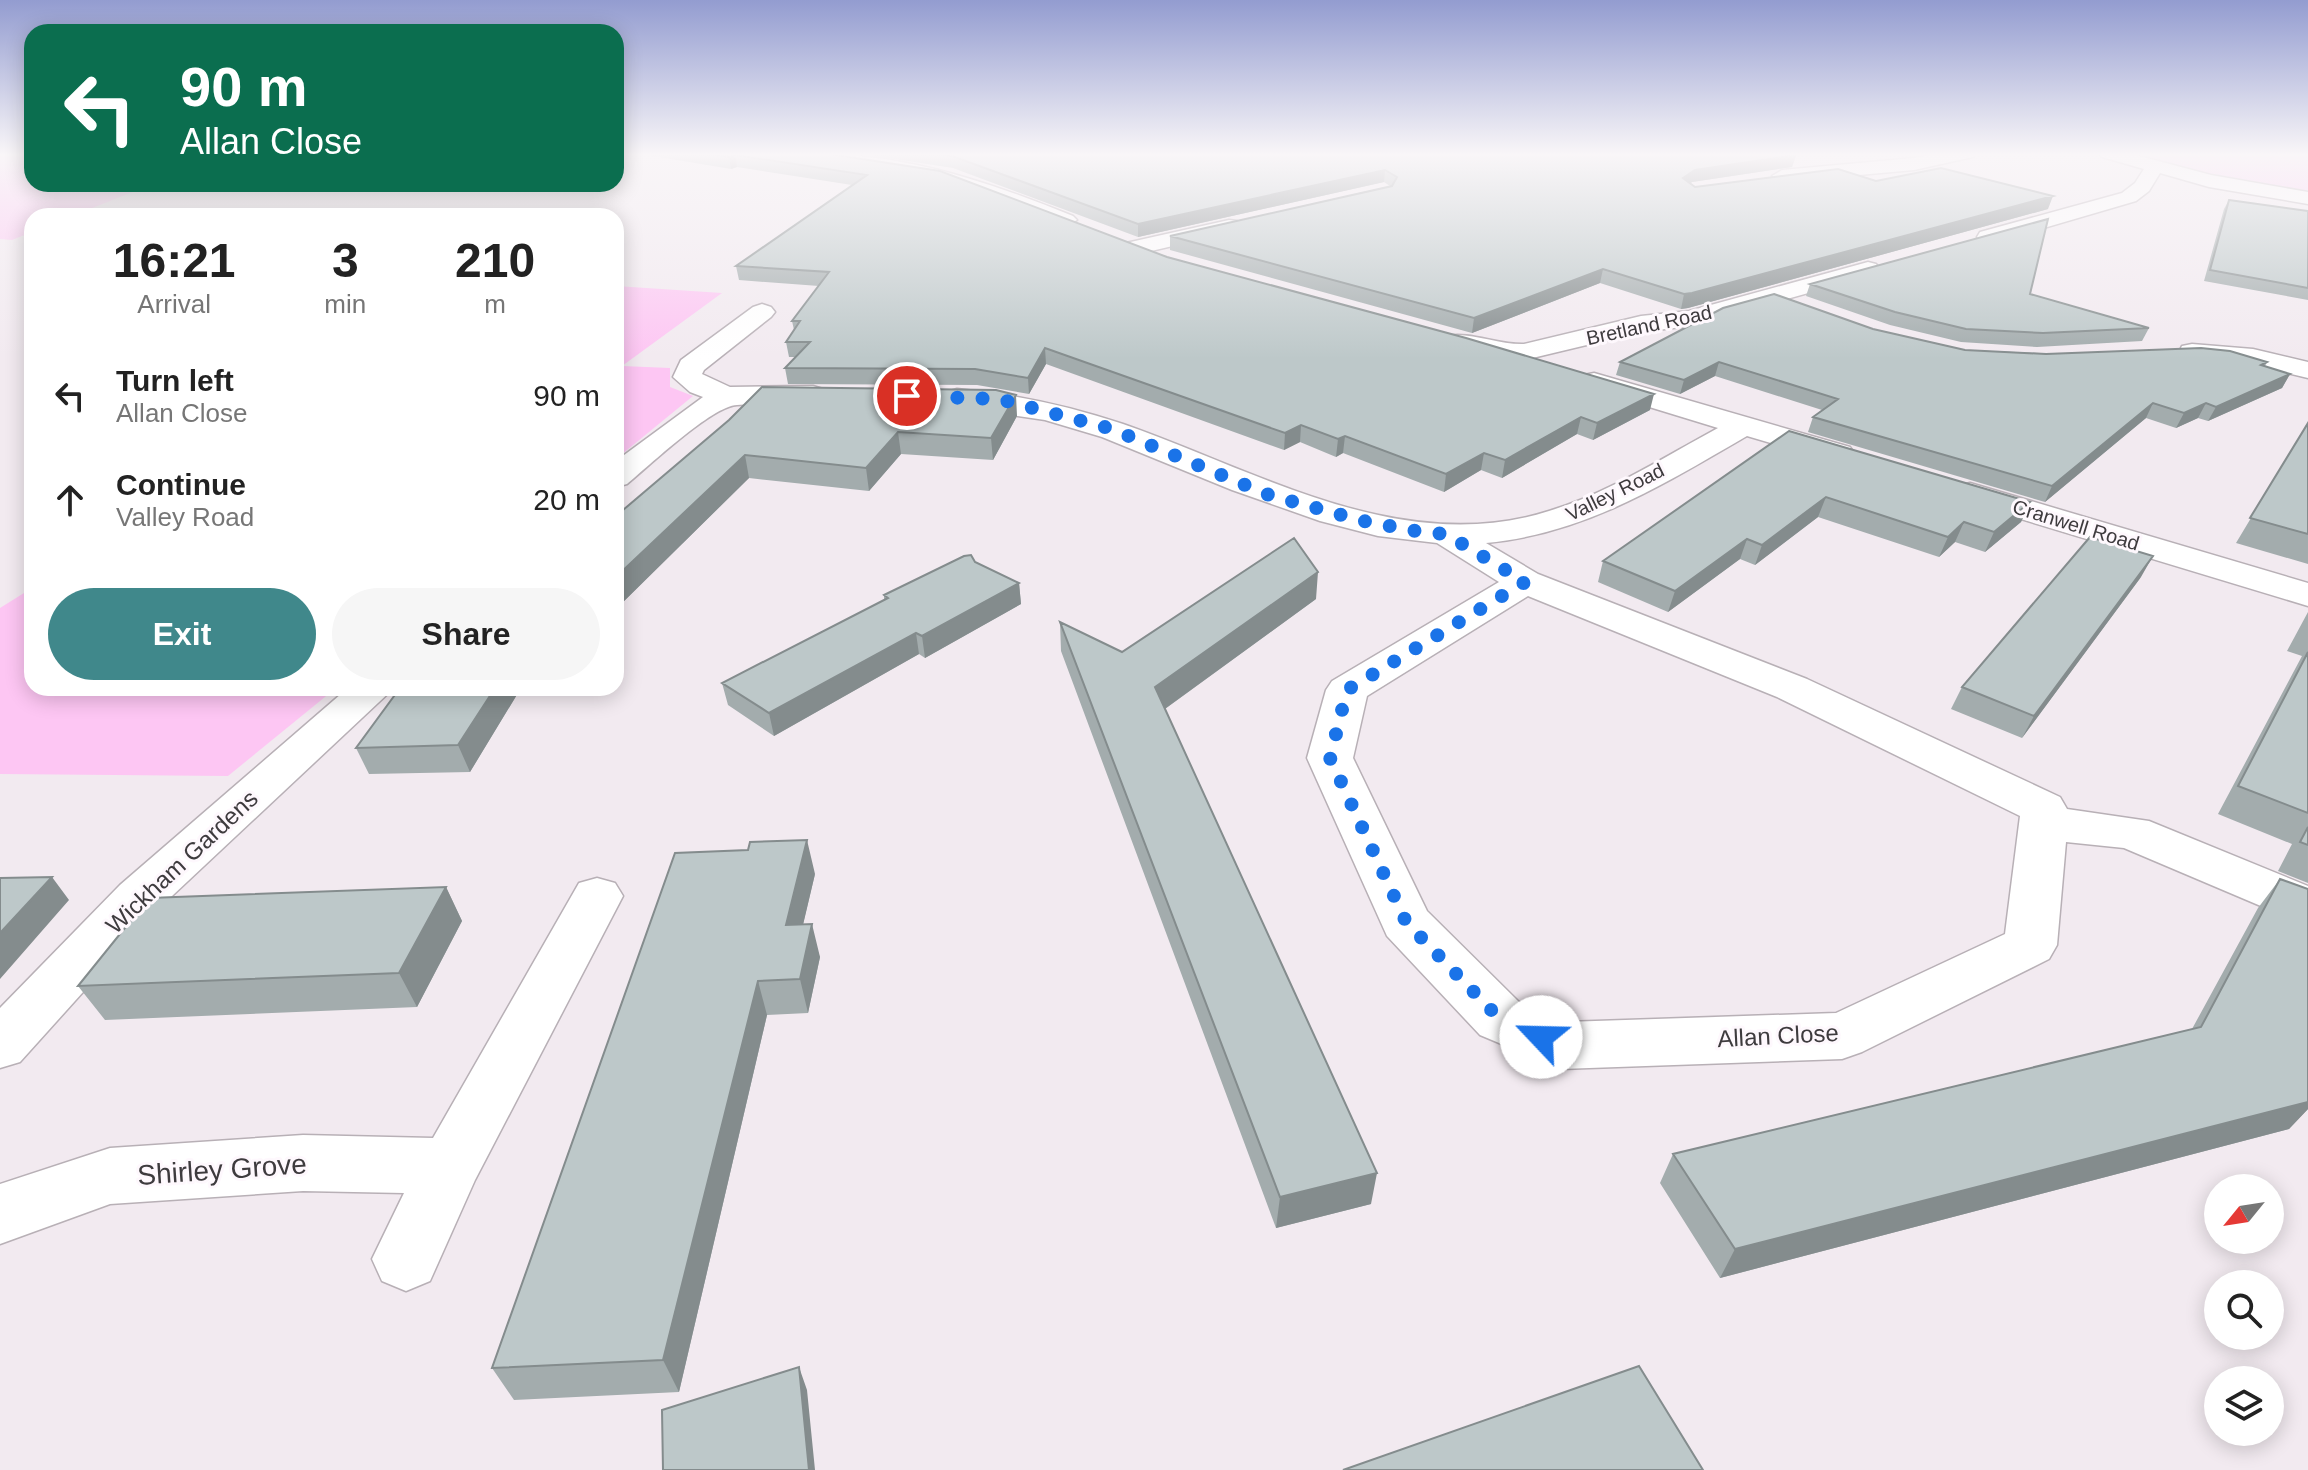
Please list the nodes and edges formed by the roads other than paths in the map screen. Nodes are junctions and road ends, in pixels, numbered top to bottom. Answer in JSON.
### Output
{"nodes":[{"id":1,"x":1068,"y":222,"type":"edge"},
{"id":2,"x":2042,"y":222,"type":"edge"},
{"id":3,"x":1243,"y":223,"type":"edge"},
{"id":4,"x":1091,"y":231,"type":"edge"},
{"id":5,"x":1962,"y":244,"type":"edge"},
{"id":6,"x":1176,"y":263,"type":"edge"},
{"id":7,"x":1886,"y":264,"type":"edge"},
{"id":8,"x":1772,"y":296,"type":"junction"},
{"id":9,"x":762,"y":312,"type":"dead end"},
{"id":10,"x":1817,"y":312,"type":"edge"},
{"id":11,"x":1428,"y":334,"type":"edge"},
{"id":12,"x":1524,"y":352,"type":"junction"},
{"id":13,"x":2164,"y":353,"type":"edge"},
{"id":14,"x":2308,"y":370,"type":"edge"},
{"id":15,"x":847,"y":395,"type":"edge"},
{"id":16,"x":730,"y":396,"type":"junction"},
{"id":17,"x":922,"y":397,"type":"edge"},
{"id":18,"x":1745,"y":425,"type":"junction"},
{"id":19,"x":1867,"y":462,"type":"edge"},
{"id":20,"x":624,"y":471,"type":"edge"},
{"id":21,"x":1943,"y":485,"type":"edge"},
{"id":22,"x":1446,"y":534,"type":"junction"},
{"id":23,"x":1525,"y":582,"type":"junction"},
{"id":24,"x":2308,"y":595,"type":"edge"},
{"id":25,"x":364,"y":696,"type":"edge"},
{"id":26,"x":2044,"y":823,"type":"junction"},
{"id":27,"x":597,"y":896,"type":"dead end"},
{"id":28,"x":2308,"y":907,"type":"edge"},
{"id":29,"x":0,"y":1045,"type":"edge"},
{"id":30,"x":450,"y":1166,"type":"junction"},
{"id":31,"x":0,"y":1214,"type":"edge"},
{"id":32,"x":406,"y":1259,"type":"dead end"}],
"edges":[{"from":1,"to":4,"type":"street"},
{"from":2,"to":5,"type":"street"},
{"from":3,"to":6,"type":"street"},
{"from":7,"to":8,"type":"street","name":"Bretland Road"},
{"from":8,"to":10,"type":"street"},
{"from":8,"to":12,"type":"street","name":"Bretland Road"},
{"from":9,"to":16,"type":"street"},
{"from":11,"to":12,"type":"street","name":"Bretland Road"},
{"from":12,"to":18,"type":"street"},
{"from":13,"to":14,"type":"street"},
{"from":15,"to":16,"type":"street"},
{"from":16,"to":20,"type":"street"},
{"from":17,"to":22,"type":"street","name":"Valley Road"},
{"from":18,"to":19,"type":"street"},
{"from":18,"to":22,"type":"street","name":"Valley Road"},
{"from":21,"to":24,"type":"street","name":"Cranwell Road"},
{"from":22,"to":23,"type":"street"},
{"from":23,"to":26,"type":"street"},
{"from":23,"to":26,"type":"street","name":"Allan Close"},
{"from":25,"to":29,"type":"street","name":"Wickham Gardens"},
{"from":26,"to":28,"type":"street"},
{"from":27,"to":30,"type":"street"},
{"from":30,"to":31,"type":"street","name":"Shirley Grove"},
{"from":30,"to":32,"type":"street"}]}
